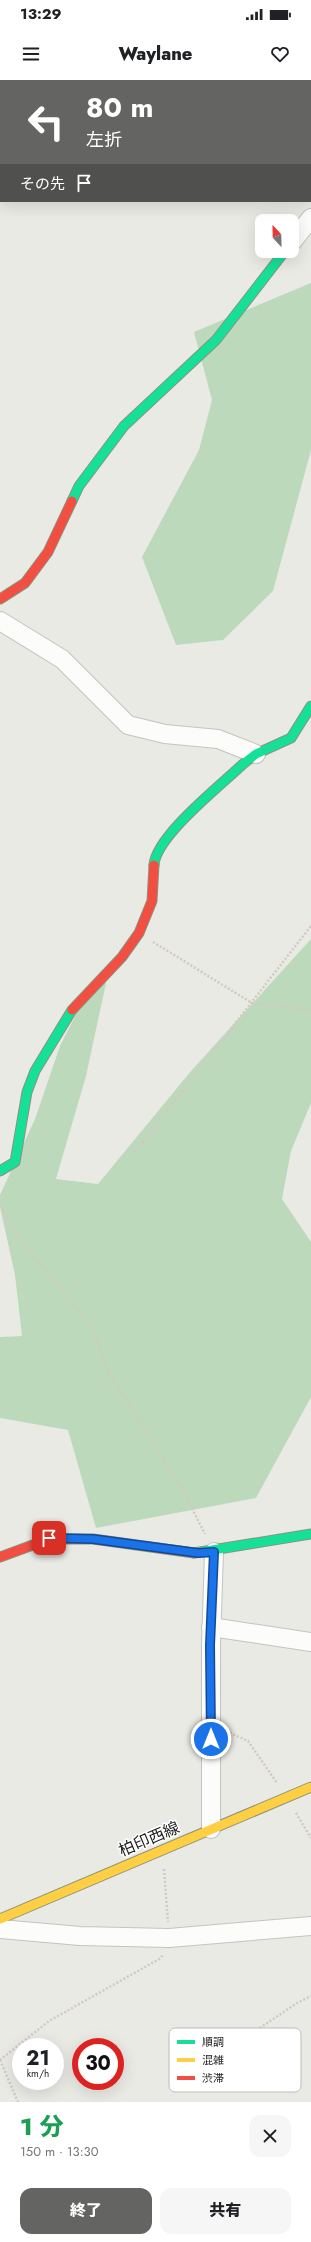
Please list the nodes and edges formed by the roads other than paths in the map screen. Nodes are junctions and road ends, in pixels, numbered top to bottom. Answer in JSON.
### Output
{"nodes":[{"id":1,"x":311,"y":218,"type":"edge"},
{"id":2,"x":299,"y":233,"type":"edge"},
{"id":3,"x":280,"y":258,"type":"edge"},
{"id":4,"x":0,"y":599,"type":"edge"},
{"id":5,"x":0,"y":620,"type":"edge"},
{"id":6,"x":311,"y":706,"type":"edge"},
{"id":7,"x":256,"y":754,"type":"junction"},
{"id":8,"x":0,"y":1171,"type":"edge"},
{"id":9,"x":311,"y":1534,"type":"edge"},
{"id":10,"x":214,"y":1552,"type":"junction"},
{"id":11,"x":0,"y":1557,"type":"edge"},
{"id":12,"x":211,"y":1627,"type":"junction"},
{"id":13,"x":311,"y":1642,"type":"edge"},
{"id":14,"x":311,"y":1787,"type":"edge"},
{"id":15,"x":211,"y":1828,"type":"junction"},
{"id":16,"x":0,"y":1919,"type":"edge"},
{"id":17,"x":311,"y":1926,"type":"edge"},
{"id":18,"x":0,"y":1929,"type":"edge"}],
"edges":[{"from":1,"to":2,"type":"street"},
{"from":3,"to":4,"type":"street"},
{"from":5,"to":7,"type":"street"},
{"from":6,"to":7,"type":"street"},
{"from":7,"to":8,"type":"street"},
{"from":9,"to":10,"type":"street"},
{"from":10,"to":11,"type":"street"},
{"from":10,"to":12,"type":"street"},
{"from":12,"to":13,"type":"street"},
{"from":12,"to":15,"type":"street"},
{"from":14,"to":15,"type":"street","name":"柏印西線"},
{"from":15,"to":16,"type":"street","name":"柏印西線"},
{"from":17,"to":18,"type":"street"}]}
